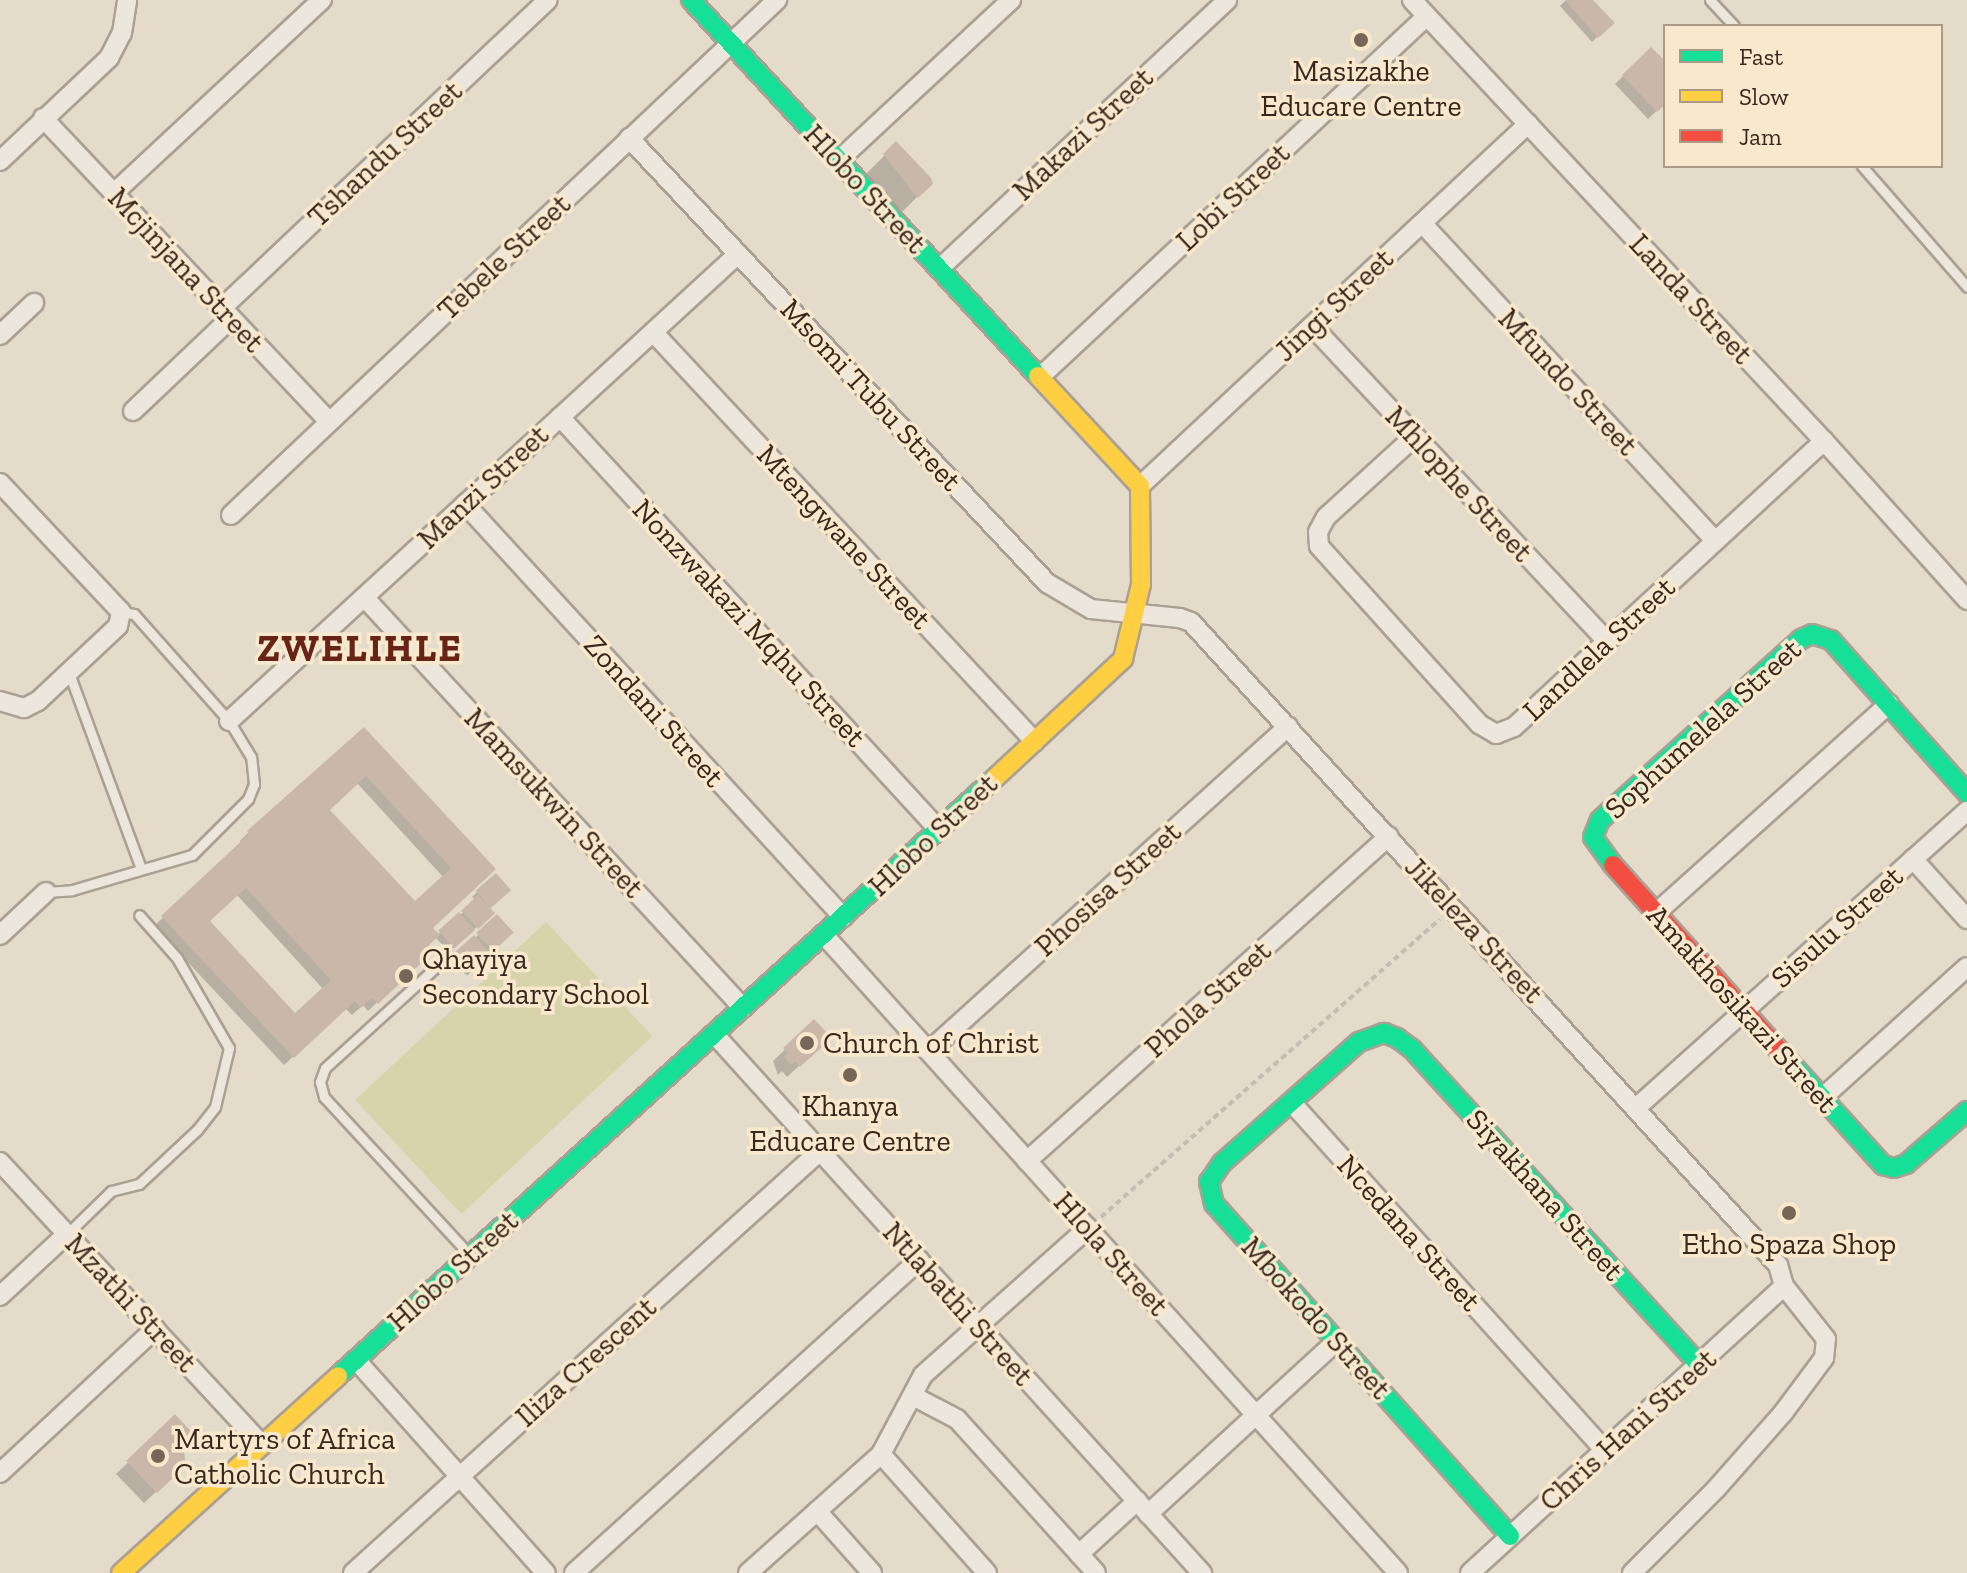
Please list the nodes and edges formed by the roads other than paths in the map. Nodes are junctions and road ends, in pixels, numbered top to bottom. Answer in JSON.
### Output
{"nodes":[{"id":1,"x":127,"y":0,"type":"edge"},
{"id":2,"x":322,"y":0,"type":"edge"},
{"id":3,"x":548,"y":0,"type":"edge"},
{"id":4,"x":691,"y":0,"type":"edge"},
{"id":5,"x":777,"y":0,"type":"edge"},
{"id":6,"x":1011,"y":0,"type":"edge"},
{"id":7,"x":1227,"y":0,"type":"edge"},
{"id":8,"x":1412,"y":0,"type":"edge"},
{"id":9,"x":1710,"y":0,"type":"edge"},
{"id":10,"x":1427,"y":16,"type":"junction"},
{"id":11,"x":1732,"y":24,"type":"edge"},
{"id":12,"x":730,"y":43,"type":"junction"},
{"id":13,"x":43,"y":118,"type":"junction"},
{"id":14,"x":1528,"y":124,"type":"junction"},
{"id":15,"x":629,"y":138,"type":"junction"},
{"id":16,"x":839,"y":160,"type":"junction"},
{"id":17,"x":0,"y":161,"type":"edge"},
{"id":18,"x":1864,"y":168,"type":"edge"},
{"id":19,"x":114,"y":193,"type":"junction"},
{"id":20,"x":1422,"y":223,"type":"junction"},
{"id":21,"x":738,"y":254,"type":"junction"},
{"id":22,"x":939,"y":269,"type":"junction"},
{"id":23,"x":1967,"y":287,"type":"edge"},
{"id":24,"x":34,"y":303,"type":"dead end"},
{"id":25,"x":226,"y":313,"type":"junction"},
{"id":26,"x":1312,"y":326,"type":"junction"},
{"id":27,"x":653,"y":332,"type":"junction"},
{"id":28,"x":0,"y":335,"type":"edge"},
{"id":29,"x":1040,"y":377,"type":"junction"},
{"id":30,"x":133,"y":411,"type":"dead end"},
{"id":31,"x":560,"y":417,"type":"junction"},
{"id":32,"x":329,"y":422,"type":"junction"},
{"id":33,"x":1414,"y":437,"type":"junction"},
{"id":34,"x":1824,"y":441,"type":"junction"},
{"id":35,"x":0,"y":483,"type":"edge"},
{"id":36,"x":1140,"y":486,"type":"junction"},
{"id":37,"x":465,"y":504,"type":"junction"},
{"id":38,"x":231,"y":515,"type":"dead end"},
{"id":39,"x":1715,"y":541,"type":"junction"},
{"id":40,"x":364,"y":597,"type":"junction"},
{"id":41,"x":1967,"y":600,"type":"edge"},
{"id":42,"x":121,"y":612,"type":"junction"},
{"id":43,"x":1135,"y":616,"type":"junction"},
{"id":44,"x":1607,"y":641,"type":"junction"},
{"id":45,"x":68,"y":672,"type":"junction"},
{"id":46,"x":0,"y":701,"type":"edge"},
{"id":47,"x":1889,"y":704,"type":"junction"},
{"id":48,"x":229,"y":721,"type":"junction"},
{"id":49,"x":1288,"y":727,"type":"junction"},
{"id":50,"x":1035,"y":742,"type":"junction"},
{"id":51,"x":1967,"y":793,"type":"edge"},
{"id":52,"x":1967,"y":811,"type":"edge"},
{"id":53,"x":939,"y":830,"type":"junction"},
{"id":54,"x":1593,"y":831,"type":"joint"},
{"id":55,"x":1389,"y":836,"type":"junction"},
{"id":56,"x":1913,"y":859,"type":"junction"},
{"id":57,"x":141,"y":869,"type":"junction"},
{"id":58,"x":46,"y":892,"type":"joint"},
{"id":59,"x":0,"y":907,"type":"edge"},
{"id":60,"x":1656,"y":913,"type":"junction"},
{"id":61,"x":139,"y":915,"type":"dead end"},
{"id":62,"x":843,"y":917,"type":"junction"},
{"id":63,"x":1967,"y":919,"type":"edge"},
{"id":64,"x":7,"y":928,"type":"edge"},
{"id":65,"x":824,"y":935,"type":"junction"},
{"id":66,"x":448,"y":956,"type":"dead end"},
{"id":67,"x":1967,"y":967,"type":"edge"},
{"id":68,"x":743,"y":1008,"type":"junction"},
{"id":69,"x":1744,"y":1011,"type":"junction"},
{"id":70,"x":715,"y":1035,"type":"junction"},
{"id":71,"x":929,"y":1051,"type":"junction"},
{"id":72,"x":1822,"y":1098,"type":"junction"},
{"id":73,"x":1292,"y":1103,"type":"junction"},
{"id":74,"x":1636,"y":1108,"type":"junction"},
{"id":75,"x":1967,"y":1111,"type":"edge"},
{"id":76,"x":820,"y":1151,"type":"junction"},
{"id":77,"x":1027,"y":1161,"type":"junction"},
{"id":78,"x":0,"y":1162,"type":"edge"},
{"id":79,"x":1088,"y":1228,"type":"junction"},
{"id":80,"x":67,"y":1234,"type":"junction"},
{"id":81,"x":470,"y":1255,"type":"junction"},
{"id":82,"x":919,"y":1260,"type":"junction"},
{"id":83,"x":1784,"y":1286,"type":"junction"},
{"id":84,"x":0,"y":1296,"type":"edge"},
{"id":85,"x":977,"y":1325,"type":"junction"},
{"id":86,"x":155,"y":1329,"type":"junction"},
{"id":87,"x":1337,"y":1341,"type":"junction"},
{"id":88,"x":356,"y":1360,"type":"junction"},
{"id":89,"x":1700,"y":1366,"type":"junction"},
{"id":90,"x":913,"y":1396,"type":"junction"},
{"id":91,"x":1256,"y":1415,"type":"junction"},
{"id":92,"x":262,"y":1445,"type":"junction"},
{"id":93,"x":1605,"y":1451,"type":"junction"},
{"id":94,"x":881,"y":1454,"type":"junction"},
{"id":95,"x":0,"y":1473,"type":"edge"},
{"id":96,"x":460,"y":1476,"type":"junction"},
{"id":97,"x":1143,"y":1508,"type":"junction"},
{"id":98,"x":817,"y":1511,"type":"junction"},
{"id":99,"x":1510,"y":1536,"type":"junction"},
{"id":100,"x":1079,"y":1554,"type":"junction"},
{"id":101,"x":754,"y":1571,"type":"edge"},
{"id":102,"x":121,"y":1573,"type":"edge"},
{"id":103,"x":353,"y":1573,"type":"edge"},
{"id":104,"x":546,"y":1573,"type":"edge"},
{"id":105,"x":574,"y":1573,"type":"edge"},
{"id":106,"x":872,"y":1573,"type":"edge"},
{"id":107,"x":987,"y":1573,"type":"edge"},
{"id":108,"x":1096,"y":1573,"type":"edge"},
{"id":109,"x":1202,"y":1573,"type":"edge"},
{"id":110,"x":1398,"y":1573,"type":"edge"},
{"id":111,"x":1470,"y":1573,"type":"edge"},
{"id":112,"x":1632,"y":1573,"type":"edge"}],
"edges":[{"from":1,"to":13,"type":"street"},
{"from":2,"to":19,"type":"street"},
{"from":3,"to":25,"type":"street","name":"Tshandu Street"},
{"from":4,"to":12,"type":"street","name":"Hlobo Street"},
{"from":5,"to":12,"type":"street","name":"Tebele Street"},
{"from":6,"to":16,"type":"street"},
{"from":7,"to":22,"type":"street","name":"Makazi Street"},
{"from":8,"to":10,"type":"street","name":"Landa Street"},
{"from":9,"to":11,"type":"lane"},
{"from":10,"to":14,"type":"street","name":"Landa Street"},
{"from":10,"to":29,"type":"street","name":"Lobi Street"},
{"from":12,"to":15,"type":"street","name":"Tebele Street"},
{"from":12,"to":16,"type":"street","name":"Hlobo Street"},
{"from":13,"to":17,"type":"street"},
{"from":13,"to":19,"type":"street","name":"Mcjinjana Street"},
{"from":14,"to":20,"type":"street","name":"Jingi Street"},
{"from":14,"to":34,"type":"street","name":"Landa Street"},
{"from":15,"to":21,"type":"street","name":"Msomi Tubu Street"},
{"from":15,"to":32,"type":"street","name":"Tebele Street"},
{"from":16,"to":22,"type":"street","name":"Hlobo Street"},
{"from":18,"to":23,"type":"lane"},
{"from":19,"to":25,"type":"street","name":"Mcjinjana Street"},
{"from":20,"to":26,"type":"street","name":"Jingi Street"},
{"from":20,"to":39,"type":"street","name":"Mfundo Street"},
{"from":21,"to":27,"type":"street","name":"Manzi Street"},
{"from":21,"to":43,"type":"street","name":"Msomi Tubu Street"},
{"from":22,"to":29,"type":"street","name":"Hlobo Street"},
{"from":24,"to":28,"type":"street"},
{"from":25,"to":30,"type":"street","name":"Tshandu Street"},
{"from":25,"to":32,"type":"street","name":"Mcjinjana Street"},
{"from":26,"to":33,"type":"street","name":"Mhlophe Street"},
{"from":26,"to":36,"type":"street","name":"Jingi Street"},
{"from":27,"to":31,"type":"street","name":"Manzi Street"},
{"from":27,"to":50,"type":"street","name":"Mtengwane Street"},
{"from":29,"to":36,"type":"street","name":"Hlobo Street"},
{"from":31,"to":37,"type":"street","name":"Manzi Street"},
{"from":31,"to":53,"type":"street","name":"Nonzwakazi Mqhu Street"},
{"from":32,"to":38,"type":"street","name":"Tebele Street"},
{"from":33,"to":44,"type":"street","name":"Mhlophe Street"},
{"from":33,"to":44,"type":"street","name":"Landlela Street"},
{"from":34,"to":39,"type":"street","name":"Landlela Street"},
{"from":34,"to":41,"type":"street","name":"Landa Street"},
{"from":35,"to":42,"type":"street"},
{"from":36,"to":43,"type":"street","name":"Hlobo Street"},
{"from":37,"to":40,"type":"street","name":"Manzi Street"},
{"from":37,"to":62,"type":"street","name":"Zondani Street"},
{"from":39,"to":44,"type":"street","name":"Landlela Street"},
{"from":40,"to":48,"type":"street","name":"Manzi Street"},
{"from":40,"to":68,"type":"street","name":"Mamsukwin Street"},
{"from":42,"to":45,"type":"street"},
{"from":42,"to":48,"type":"lane"},
{"from":43,"to":49,"type":"street","name":"Jikeleza Street"},
{"from":43,"to":50,"type":"street","name":"Hlobo Street"},
{"from":45,"to":46,"type":"street"},
{"from":45,"to":57,"type":"lane"},
{"from":47,"to":51,"type":"street"},
{"from":47,"to":54,"type":"street","name":"Sophumelela Street"},
{"from":47,"to":60,"type":"street"},
{"from":48,"to":57,"type":"lane"},
{"from":49,"to":55,"type":"street","name":"Jikeleza Street"},
{"from":49,"to":71,"type":"street","name":"Phosisa Street"},
{"from":50,"to":53,"type":"street","name":"Hlobo Street"},
{"from":52,"to":56,"type":"street","name":"Sisulu Street"},
{"from":53,"to":62,"type":"street","name":"Hlobo Street"},
{"from":54,"to":60,"type":"street","name":"Amakhosikazi Street"},
{"from":55,"to":74,"type":"street","name":"Jikeleza Street"},
{"from":55,"to":77,"type":"street","name":"Phola Street"},
{"from":56,"to":63,"type":"street"},
{"from":56,"to":69,"type":"street","name":"Sisulu Street"},
{"from":57,"to":58,"type":"lane"},
{"from":58,"to":64,"type":"street"},
{"from":59,"to":64,"type":"street"},
{"from":60,"to":69,"type":"street","name":"Amakhosikazi Street"},
{"from":61,"to":80,"type":"lane"},
{"from":62,"to":65,"type":"street","name":"Hlobo Street"},
{"from":65,"to":68,"type":"street","name":"Hlobo Street"},
{"from":65,"to":71,"type":"street","name":"Hlola Street"},
{"from":66,"to":81,"type":"lane"},
{"from":67,"to":72,"type":"street"},
{"from":68,"to":70,"type":"street","name":"Hlobo Street"},
{"from":69,"to":72,"type":"street","name":"Amakhosikazi Street"},
{"from":69,"to":74,"type":"street","name":"Sisulu Street"},
{"from":70,"to":76,"type":"street","name":"Ntlabathi Street"},
{"from":70,"to":81,"type":"street","name":"Hlobo Street"},
{"from":71,"to":77,"type":"street","name":"Hlola Street"},
{"from":72,"to":75,"type":"street","name":"Amakhosikazi Street"},
{"from":73,"to":87,"type":"street","name":"Mbokodo Street"},
{"from":73,"to":89,"type":"street","name":"Siyakhana Street"},
{"from":73,"to":93,"type":"street","name":"Ncedana Street"},
{"from":74,"to":83,"type":"street","name":"Jikeleza Street"},
{"from":76,"to":82,"type":"street","name":"Ntlabathi Street"},
{"from":76,"to":96,"type":"street","name":"Iliza Crescent"},
{"from":77,"to":79,"type":"street","name":"Hlola Street"},
{"from":78,"to":80,"type":"street","name":"Mzathi Street"},
{"from":79,"to":85,"type":"street"},
{"from":79,"to":91,"type":"street","name":"Hlola Street"},
{"from":80,"to":84,"type":"street"},
{"from":80,"to":86,"type":"street","name":"Mzathi Street"},
{"from":81,"to":88,"type":"street","name":"Hlobo Street"},
{"from":82,"to":85,"type":"street","name":"Ntlabathi Street"},
{"from":82,"to":105,"type":"street"},
{"from":83,"to":89,"type":"street","name":"Chris Hani Street"},
{"from":83,"to":112,"type":"street","name":"Jikeleza Street"},
{"from":85,"to":90,"type":"street"},
{"from":85,"to":97,"type":"street","name":"Ntlabathi Street"},
{"from":86,"to":92,"type":"street","name":"Mzathi Street"},
{"from":86,"to":95,"type":"street"},
{"from":87,"to":91,"type":"street"},
{"from":87,"to":99,"type":"street","name":"Mbokodo Street"},
{"from":88,"to":92,"type":"street","name":"Hlobo Street"},
{"from":88,"to":96,"type":"street"},
{"from":89,"to":93,"type":"street","name":"Chris Hani Street"},
{"from":90,"to":94,"type":"street"},
{"from":90,"to":100,"type":"street"},
{"from":91,"to":97,"type":"street"},
{"from":91,"to":110,"type":"street","name":"Hlola Street"},
{"from":92,"to":102,"type":"street","name":"Hlobo Street"},
{"from":93,"to":99,"type":"street","name":"Chris Hani Street"},
{"from":94,"to":98,"type":"street"},
{"from":94,"to":107,"type":"street"},
{"from":96,"to":103,"type":"street","name":"Iliza Crescent"},
{"from":96,"to":104,"type":"street"},
{"from":97,"to":100,"type":"street"},
{"from":97,"to":109,"type":"street","name":"Ntlabathi Street"},
{"from":98,"to":101,"type":"street"},
{"from":98,"to":106,"type":"street"},
{"from":99,"to":111,"type":"street","name":"Chris Hani Street"},
{"from":100,"to":108,"type":"street"}]}
